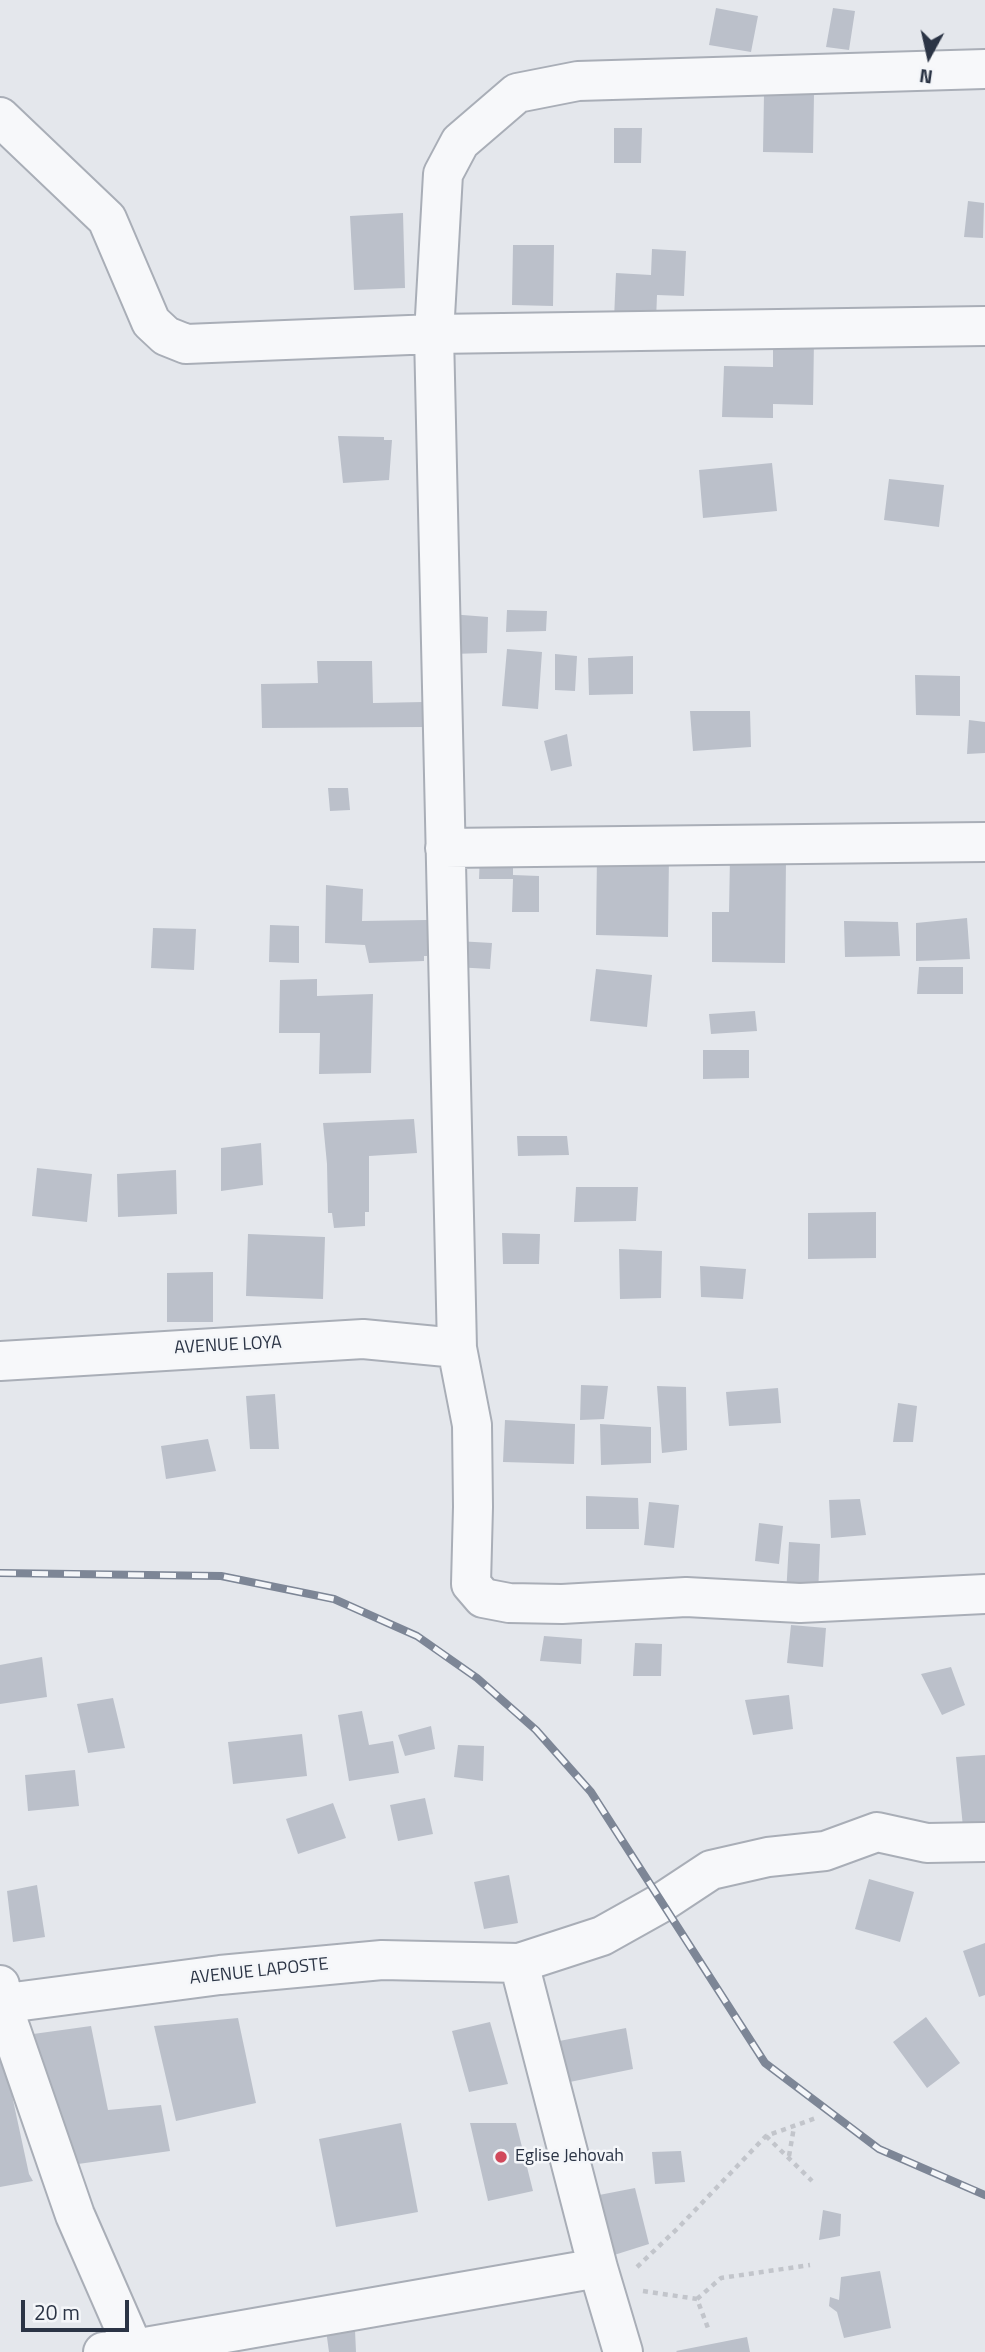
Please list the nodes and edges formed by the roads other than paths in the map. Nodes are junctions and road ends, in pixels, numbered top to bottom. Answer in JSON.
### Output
{"nodes":[{"id":1,"x":985,"y":69,"type":"edge"},
{"id":2,"x":0,"y":117,"type":"edge"},
{"id":3,"x":985,"y":326,"type":"edge"},
{"id":4,"x":434,"y":334,"type":"junction"},
{"id":5,"x":985,"y":842,"type":"edge"},
{"id":6,"x":445,"y":848,"type":"junction"},
{"id":7,"x":457,"y":1348,"type":"junction"},
{"id":8,"x":0,"y":1361,"type":"edge"},
{"id":9,"x":985,"y":1594,"type":"edge"},
{"id":10,"x":985,"y":1842,"type":"edge"},
{"id":11,"x":519,"y":1963,"type":"junction"},
{"id":12,"x":1,"y":1998,"type":"edge"},
{"id":13,"x":616,"y":2269,"type":"junction"},
{"id":14,"x":124,"y":2351,"type":"edge"},
{"id":15,"x":623,"y":2352,"type":"edge"}],
"edges":[{"from":1,"to":4,"type":"street"},
{"from":2,"to":4,"type":"street"},
{"from":3,"to":4,"type":"street"},
{"from":4,"to":6,"type":"street"},
{"from":5,"to":6,"type":"street"},
{"from":6,"to":7,"type":"street"},
{"from":7,"to":8,"type":"street","name":"AVENUE LOYA"},
{"from":7,"to":9,"type":"street"},
{"from":10,"to":11,"type":"street","name":"AVENUE LAPOSTE"},
{"from":11,"to":12,"type":"street","name":"AVENUE LAPOSTE"},
{"from":11,"to":13,"type":"street"},
{"from":12,"to":14,"type":"street"},
{"from":13,"to":14,"type":"street"},
{"from":13,"to":15,"type":"street"}]}
